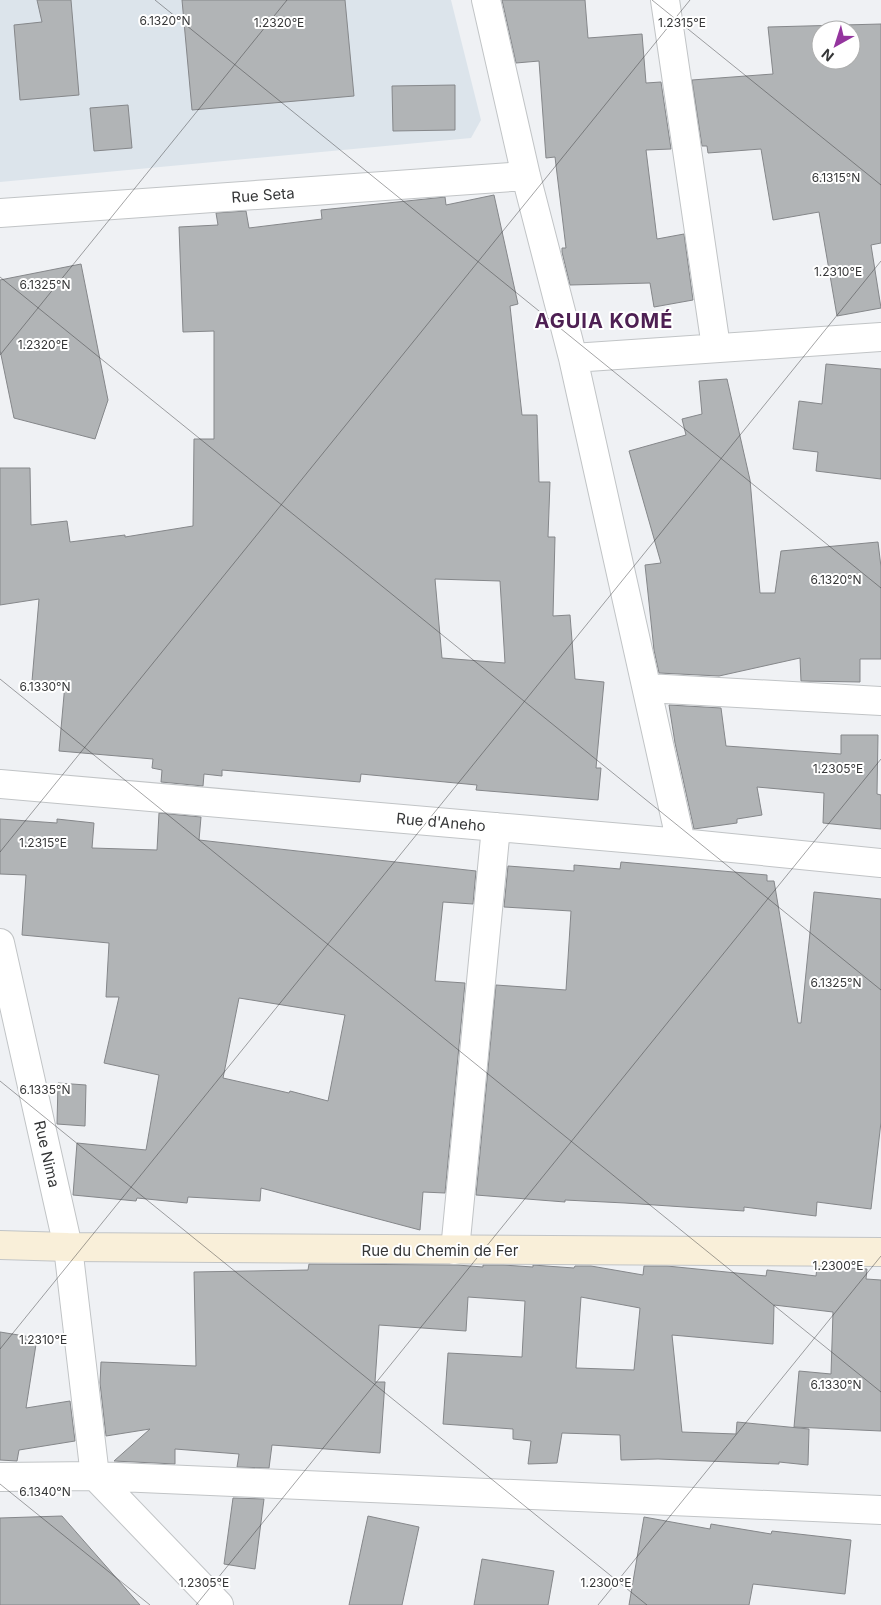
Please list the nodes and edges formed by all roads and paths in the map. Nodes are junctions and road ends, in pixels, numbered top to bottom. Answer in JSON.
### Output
{"nodes":[{"id":1,"x":486,"y":0,"type":"edge"},
{"id":2,"x":665,"y":0,"type":"edge"},
{"id":3,"x":526,"y":176,"type":"junction"},
{"id":4,"x":0,"y":213,"type":"edge"},
{"id":5,"x":881,"y":337,"type":"edge"},
{"id":6,"x":716,"y":347,"type":"junction"},
{"id":7,"x":573,"y":358,"type":"junction"},
{"id":8,"x":647,"y":688,"type":"junction"},
{"id":9,"x":881,"y":701,"type":"edge"},
{"id":10,"x":0,"y":784,"type":"edge"},
{"id":11,"x":496,"y":827,"type":"junction"},
{"id":12,"x":682,"y":843,"type":"junction"},
{"id":13,"x":881,"y":863,"type":"edge"},
{"id":14,"x":0,"y":943,"type":"edge"},
{"id":15,"x":0,"y":1245,"type":"edge"},
{"id":16,"x":68,"y":1248,"type":"junction"},
{"id":17,"x":455,"y":1250,"type":"junction"},
{"id":18,"x":881,"y":1252,"type":"edge"},
{"id":19,"x":95,"y":1476,"type":"junction"},
{"id":20,"x":0,"y":1477,"type":"edge"},
{"id":21,"x":881,"y":1510,"type":"edge"},
{"id":22,"x":219,"y":1605,"type":"edge"}],
"edges":[{"from":1,"to":3,"type":"street"},
{"from":2,"to":6,"type":"street"},
{"from":3,"to":4,"type":"street","name":"Rue Seta"},
{"from":3,"to":7,"type":"street"},
{"from":5,"to":6,"type":"street"},
{"from":6,"to":7,"type":"street"},
{"from":7,"to":8,"type":"street"},
{"from":8,"to":9,"type":"street"},
{"from":8,"to":12,"type":"street"},
{"from":10,"to":11,"type":"street","name":"Rue d'Aneho"},
{"from":11,"to":12,"type":"street","name":"Rue d'Aneho"},
{"from":11,"to":17,"type":"street"},
{"from":12,"to":13,"type":"street","name":"Rue d'Aneho"},
{"from":14,"to":16,"type":"street","name":"Rue Nima"},
{"from":15,"to":16,"type":"street","name":"Rue du Chemin de Fer"},
{"from":16,"to":17,"type":"street","name":"Rue du Chemin de Fer"},
{"from":16,"to":19,"type":"street","name":"Rue Nima"},
{"from":17,"to":18,"type":"street","name":"Rue du Chemin de Fer"},
{"from":19,"to":20,"type":"street"},
{"from":19,"to":21,"type":"street"},
{"from":19,"to":22,"type":"street"}]}
